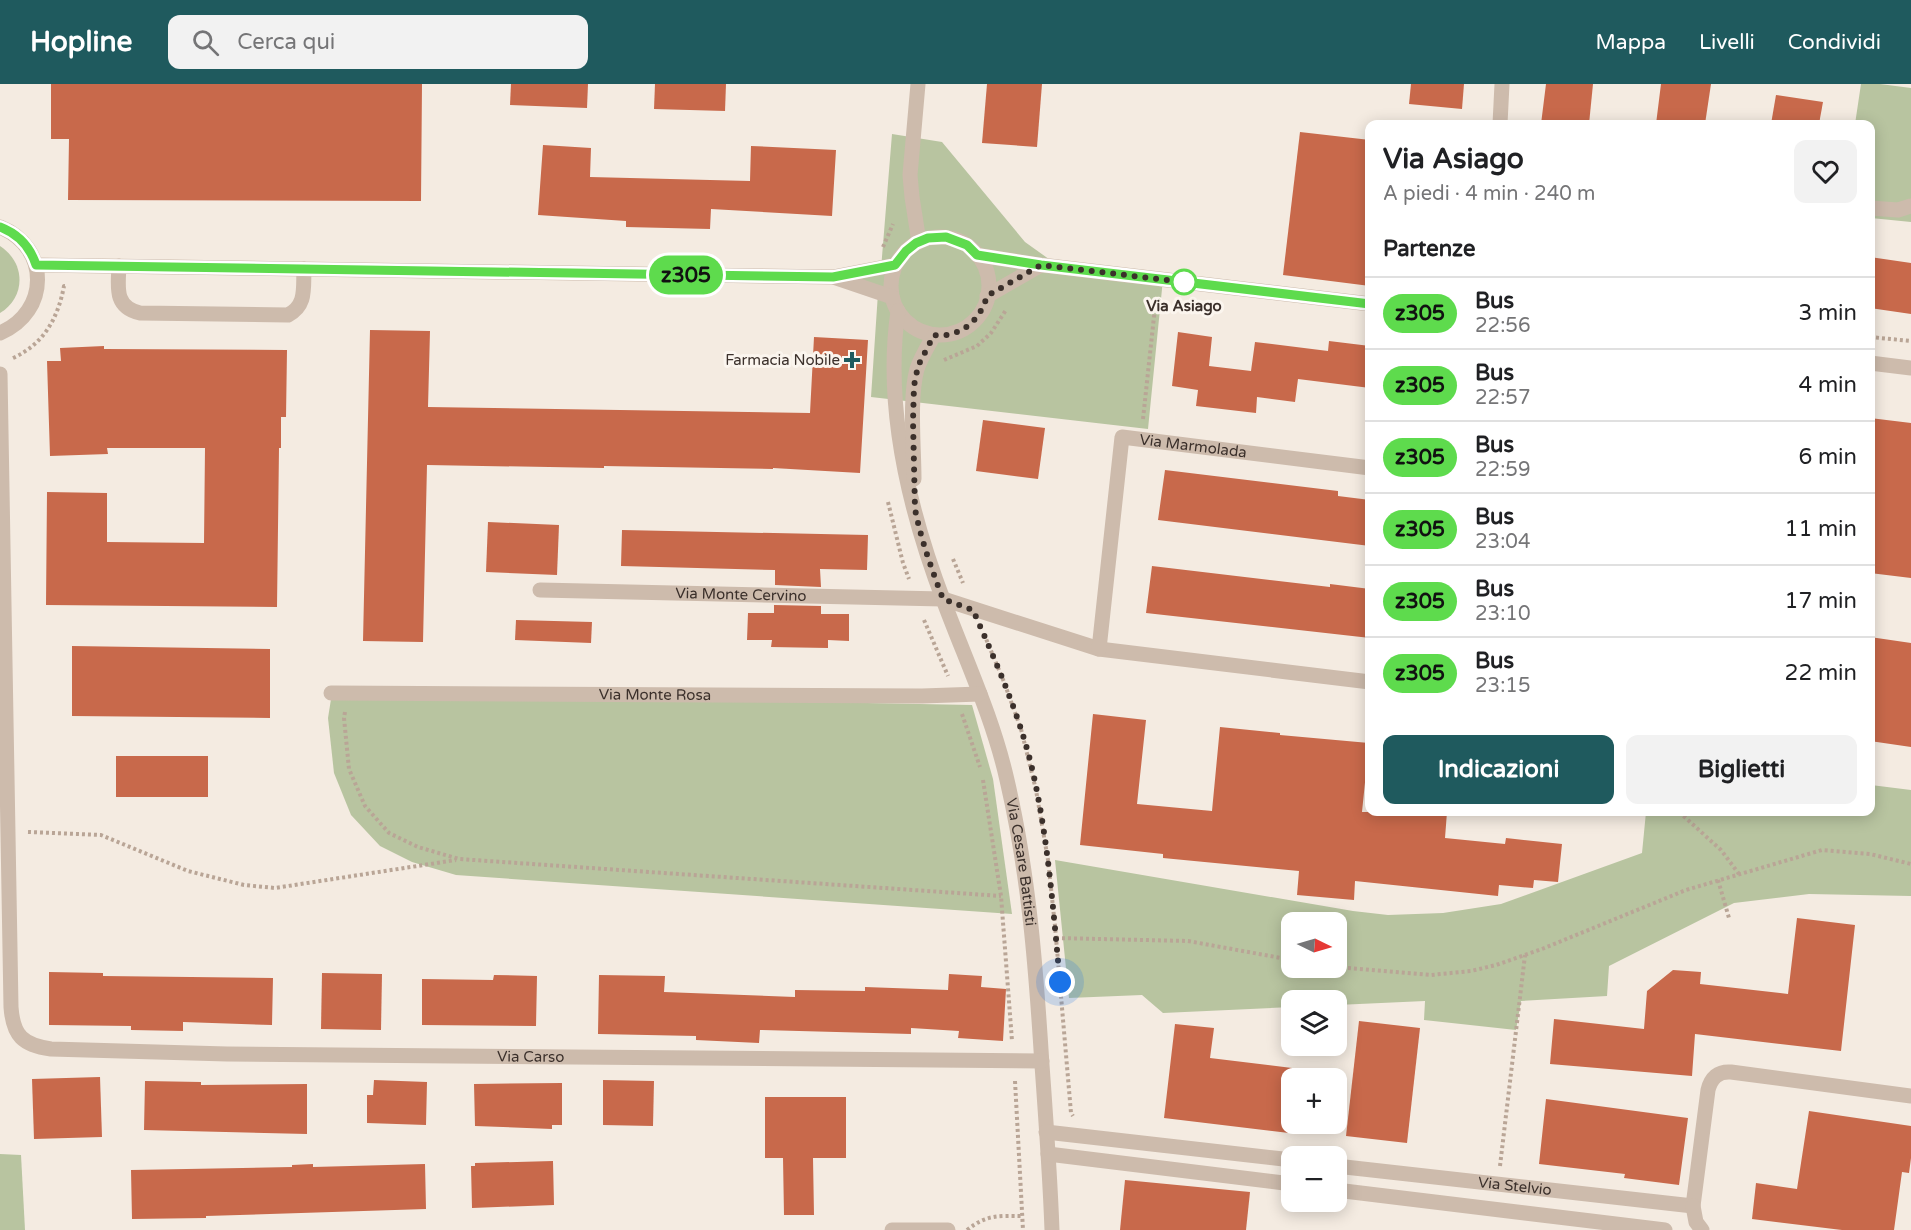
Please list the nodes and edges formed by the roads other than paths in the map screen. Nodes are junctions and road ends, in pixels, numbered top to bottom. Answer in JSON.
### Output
{"nodes":[{"id":1,"x":918,"y":84,"type":"edge"},
{"id":2,"x":1502,"y":84,"type":"edge"},
{"id":3,"x":1500,"y":120,"type":"edge"},
{"id":4,"x":1911,"y":195,"type":"edge"},
{"id":5,"x":1875,"y":208,"type":"edge"},
{"id":6,"x":1904,"y":208,"type":"edge"},
{"id":7,"x":0,"y":227,"type":"edge"},
{"id":8,"x":919,"y":242,"type":"junction"},
{"id":9,"x":977,"y":255,"type":"junction"},
{"id":10,"x":36,"y":265,"type":"junction"},
{"id":11,"x":895,"y":265,"type":"junction"},
{"id":12,"x":1041,"y":265,"type":"junction"},
{"id":13,"x":119,"y":266,"type":"junction"},
{"id":14,"x":304,"y":268,"type":"junction"},
{"id":15,"x":833,"y":277,"type":"junction"},
{"id":16,"x":987,"y":296,"type":"junction"},
{"id":17,"x":1365,"y":303,"type":"edge"},
{"id":18,"x":895,"y":304,"type":"junction"},
{"id":19,"x":0,"y":333,"type":"edge"},
{"id":20,"x":934,"y":335,"type":"junction"},
{"id":21,"x":1875,"y":363,"type":"edge"},
{"id":22,"x":1909,"y":366,"type":"edge"},
{"id":23,"x":4,"y":367,"type":"edge"},
{"id":24,"x":1365,"y":467,"type":"edge"},
{"id":25,"x":915,"y":509,"type":"junction"},
{"id":26,"x":540,"y":590,"type":"dead end"},
{"id":27,"x":943,"y":599,"type":"junction"},
{"id":28,"x":1099,"y":650,"type":"junction"},
{"id":29,"x":1365,"y":681,"type":"edge"},
{"id":30,"x":331,"y":693,"type":"dead end"},
{"id":31,"x":980,"y":693,"type":"junction"},
{"id":32,"x":4,"y":881,"type":"edge"},
{"id":33,"x":1042,"y":1061,"type":"junction"},
{"id":34,"x":1911,"y":1096,"type":"edge"},
{"id":35,"x":1046,"y":1132,"type":"junction"},
{"id":36,"x":1048,"y":1155,"type":"junction"},
{"id":37,"x":1281,"y":1159,"type":"edge"},
{"id":38,"x":1347,"y":1167,"type":"edge"},
{"id":39,"x":1281,"y":1183,"type":"edge"},
{"id":40,"x":1347,"y":1191,"type":"edge"},
{"id":41,"x":1693,"y":1206,"type":"junction"},
{"id":42,"x":892,"y":1230,"type":"edge"},
{"id":43,"x":948,"y":1230,"type":"edge"},
{"id":44,"x":1052,"y":1230,"type":"edge"},
{"id":45,"x":1665,"y":1230,"type":"edge"},
{"id":46,"x":1702,"y":1230,"type":"edge"}],
"edges":[{"from":1,"to":8,"type":"street"},
{"from":2,"to":3,"type":"street"},
{"from":4,"to":6,"type":"street"},
{"from":5,"to":6,"type":"street"},
{"from":7,"to":10,"type":"street"},
{"from":8,"to":9,"type":"street"},
{"from":8,"to":11,"type":"street"},
{"from":9,"to":12,"type":"street"},
{"from":9,"to":16,"type":"street"},
{"from":10,"to":13,"type":"street"},
{"from":10,"to":19,"type":"street"},
{"from":11,"to":15,"type":"street"},
{"from":11,"to":18,"type":"street"},
{"from":12,"to":16,"type":"street"},
{"from":12,"to":17,"type":"street"},
{"from":13,"to":14,"type":"street"},
{"from":13,"to":14,"type":"street"},
{"from":14,"to":15,"type":"street"},
{"from":15,"to":18,"type":"street"},
{"from":16,"to":20,"type":"street"},
{"from":18,"to":20,"type":"street"},
{"from":18,"to":25,"type":"street","name":"Via Cesare Battisti"},
{"from":20,"to":25,"type":"street","name":"Via Cesare Battisti"},
{"from":21,"to":22,"type":"street"},
{"from":23,"to":32,"type":"street"},
{"from":24,"to":28,"type":"street","name":"Via Marmolada"},
{"from":25,"to":27,"type":"street","name":"Via Cesare Battisti"},
{"from":26,"to":27,"type":"street","name":"Via Monte Cervino"},
{"from":27,"to":28,"type":"street"},
{"from":27,"to":31,"type":"street","name":"Via Cesare Battisti"},
{"from":28,"to":29,"type":"street"},
{"from":30,"to":31,"type":"street","name":"Via Monte Rosa"},
{"from":31,"to":33,"type":"street","name":"Via Cesare Battisti"},
{"from":32,"to":33,"type":"street","name":"Via Carso"},
{"from":33,"to":35,"type":"street","name":"Via Cesare Battisti"},
{"from":34,"to":41,"type":"street"},
{"from":35,"to":36,"type":"street","name":"Via Cesare Battisti"},
{"from":35,"to":37,"type":"street"},
{"from":36,"to":39,"type":"street"},
{"from":36,"to":44,"type":"street","name":"Via Cesare Battisti"},
{"from":38,"to":41,"type":"street","name":"Via Stelvio"},
{"from":40,"to":45,"type":"street","name":"Via Stelvio"},
{"from":41,"to":46,"type":"street"},
{"from":42,"to":43,"type":"street"}]}
